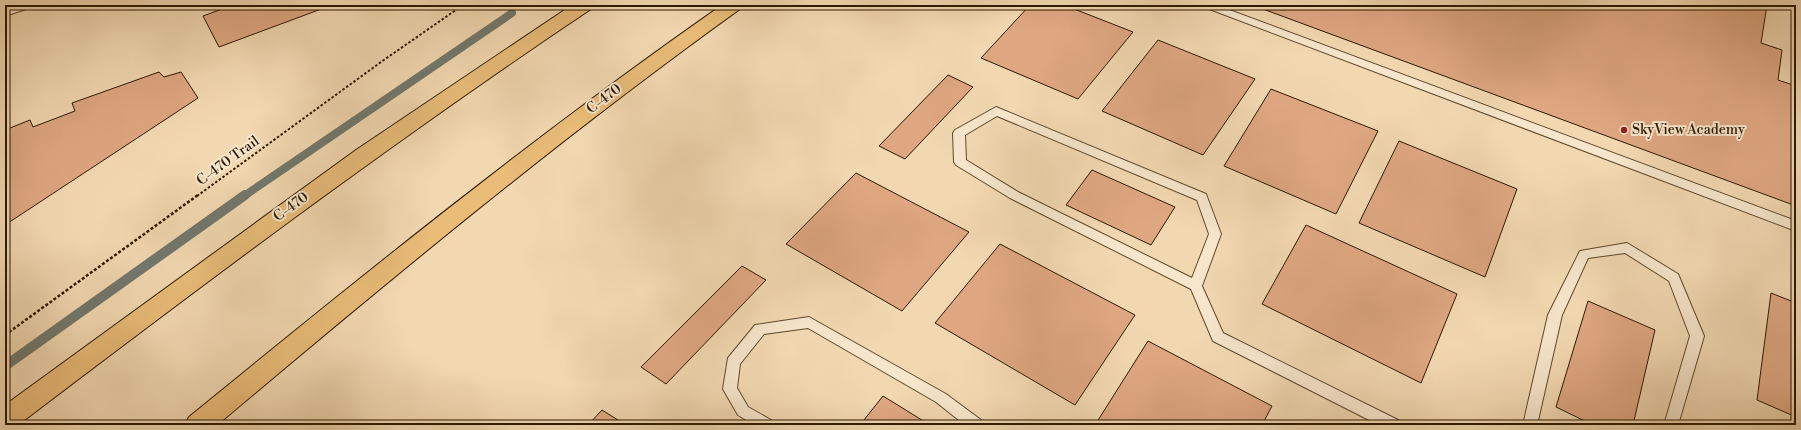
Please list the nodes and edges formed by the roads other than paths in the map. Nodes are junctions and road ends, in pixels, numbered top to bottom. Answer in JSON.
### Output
{"nodes":[{"id":1,"x":20,"y":5,"type":"edge"},
{"id":2,"x":585,"y":5,"type":"edge"},
{"id":3,"x":734,"y":5,"type":"edge"},
{"id":4,"x":1207,"y":5,"type":"edge"},
{"id":5,"x":5,"y":10,"type":"edge"},
{"id":6,"x":1796,"y":226,"type":"edge"},
{"id":7,"x":1196,"y":286,"type":"junction"},
{"id":8,"x":5,"y":420,"type":"edge"},
{"id":9,"x":198,"y":425,"type":"edge"},
{"id":10,"x":766,"y":425,"type":"edge"},
{"id":11,"x":976,"y":425,"type":"edge"},
{"id":12,"x":1393,"y":425,"type":"edge"},
{"id":13,"x":1530,"y":425,"type":"edge"},
{"id":14,"x":1671,"y":425,"type":"edge"}],
"edges":[{"from":1,"to":5,"type":"street"},
{"from":2,"to":8,"type":"highway","name":"C-470"},
{"from":3,"to":9,"type":"highway","name":"C-470"},
{"from":4,"to":6,"type":"lane"},
{"from":7,"to":7,"type":"lane"},
{"from":7,"to":12,"type":"lane"},
{"from":10,"to":11,"type":"lane"},
{"from":13,"to":14,"type":"lane"}]}
